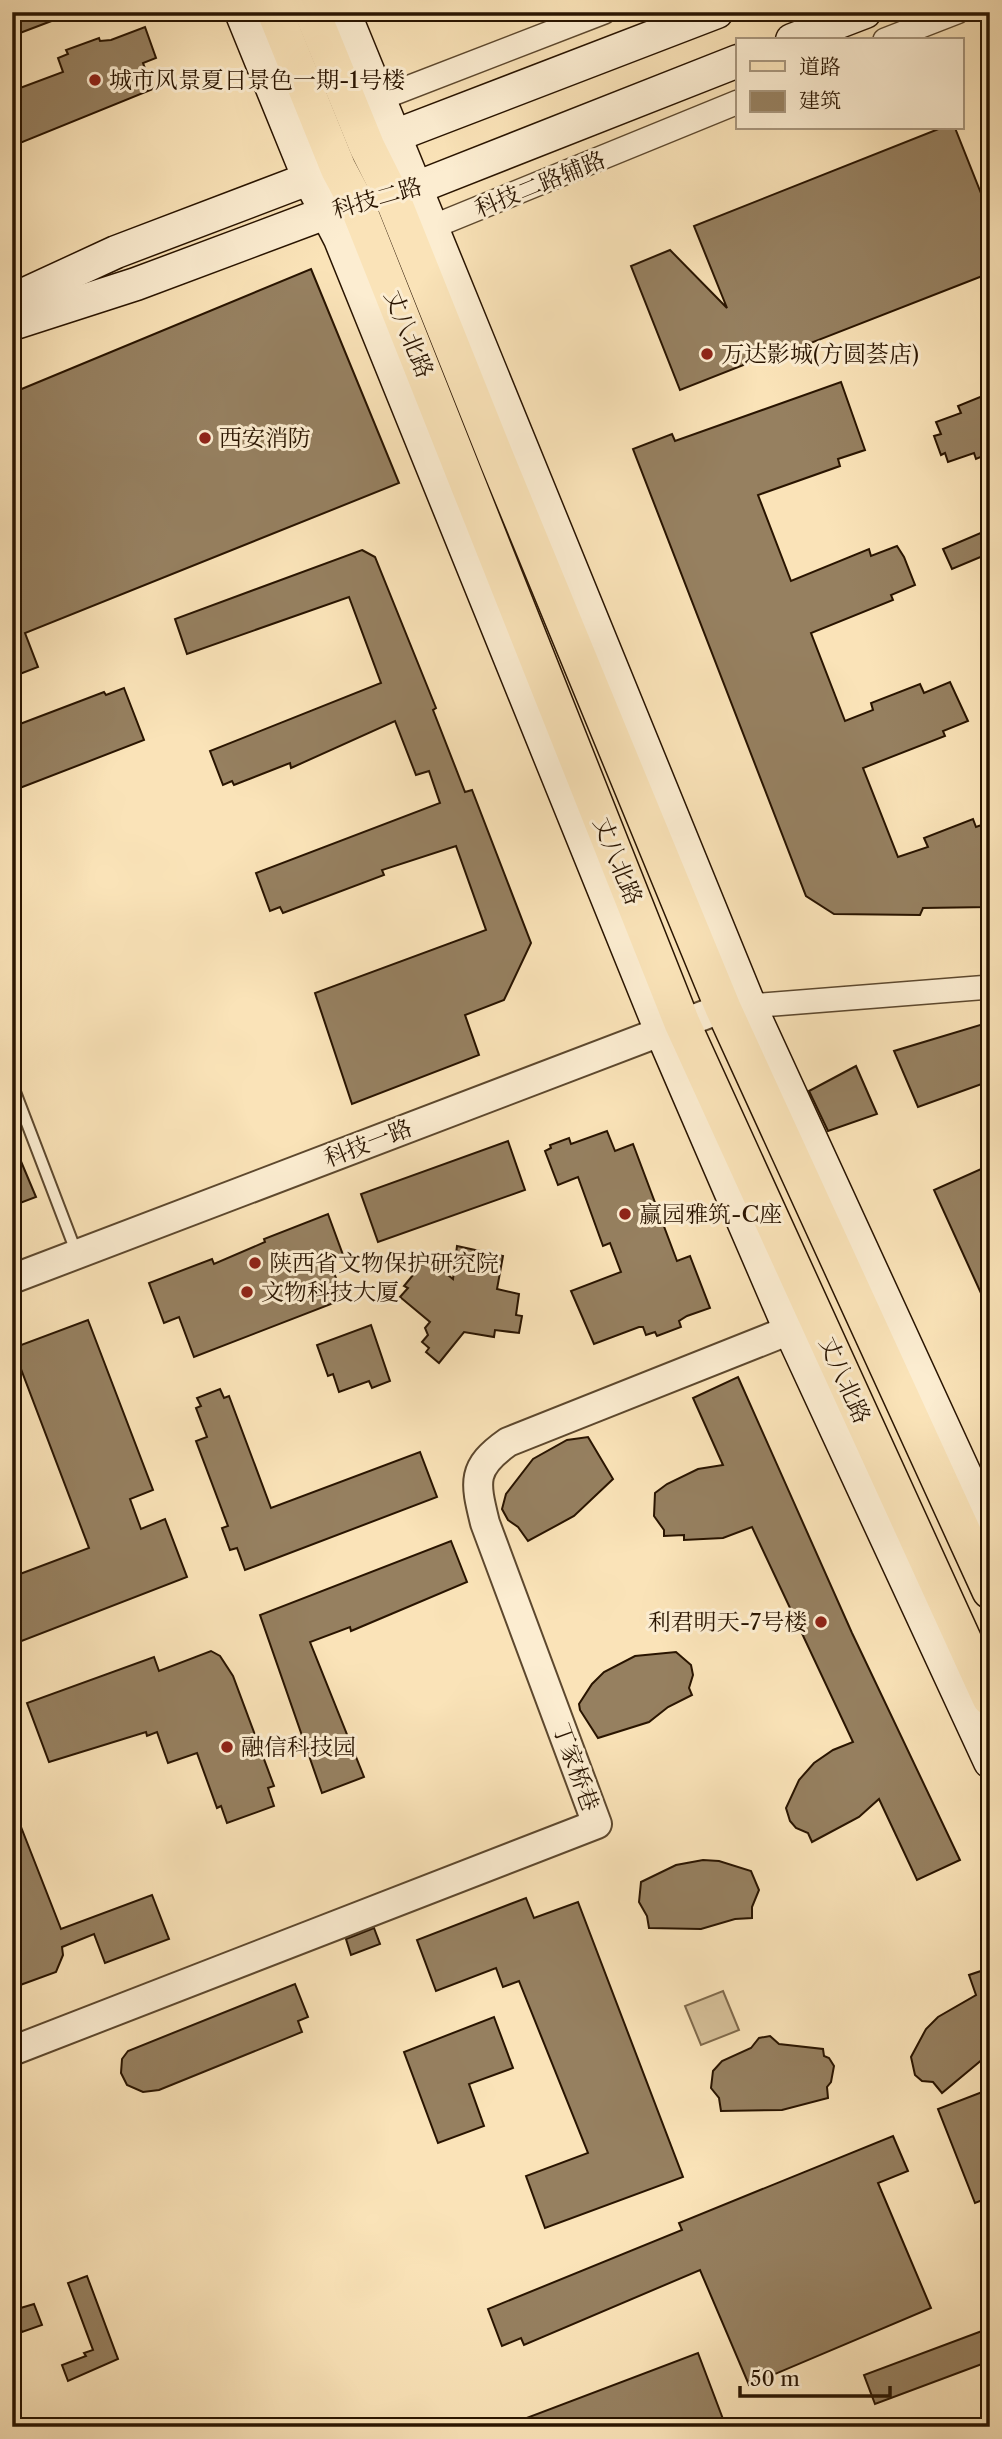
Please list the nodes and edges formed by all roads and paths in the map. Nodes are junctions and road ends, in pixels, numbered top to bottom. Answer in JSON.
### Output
{"nodes":[{"id":1,"x":241,"y":12,"type":"edge"},
{"id":2,"x":275,"y":12,"type":"edge"},
{"id":3,"x":312,"y":12,"type":"edge"},
{"id":4,"x":344,"y":12,"type":"edge"},
{"id":5,"x":604,"y":12,"type":"edge"},
{"id":6,"x":718,"y":12,"type":"edge"},
{"id":7,"x":865,"y":12,"type":"edge"},
{"id":8,"x":957,"y":12,"type":"edge"},
{"id":9,"x":797,"y":38,"type":"edge"},
{"id":10,"x":890,"y":38,"type":"edge"},
{"id":11,"x":736,"y":62,"type":"edge"},
{"id":12,"x":736,"y":103,"type":"edge"},
{"id":13,"x":365,"y":104,"type":"junction"},
{"id":14,"x":310,"y":140,"type":"junction"},
{"id":15,"x":381,"y":141,"type":"junction"},
{"id":16,"x":324,"y":173,"type":"junction"},
{"id":17,"x":404,"y":193,"type":"junction"},
{"id":18,"x":348,"y":220,"type":"junction"},
{"id":19,"x":421,"y":231,"type":"junction"},
{"id":20,"x":12,"y":300,"type":"edge"},
{"id":21,"x":12,"y":324,"type":"edge"},
{"id":22,"x":990,"y":987,"type":"edge"},
{"id":23,"x":737,"y":1007,"type":"junction"},
{"id":24,"x":672,"y":1027,"type":"junction"},
{"id":25,"x":12,"y":1084,"type":"edge"},
{"id":26,"x":77,"y":1254,"type":"junction"},
{"id":27,"x":12,"y":1279,"type":"edge"},
{"id":28,"x":804,"y":1325,"type":"junction"},
{"id":29,"x":990,"y":1528,"type":"edge"},
{"id":30,"x":990,"y":1591,"type":"edge"},
{"id":31,"x":990,"y":1698,"type":"edge"},
{"id":32,"x":990,"y":1762,"type":"edge"},
{"id":33,"x":12,"y":2051,"type":"edge"}],
"edges":[{"from":1,"to":14,"type":"main road"},
{"from":2,"to":14,"type":"main road","name":"丈八北路"},
{"from":3,"to":13,"type":"main road","name":"丈八北路"},
{"from":4,"to":13,"type":"main road"},
{"from":5,"to":13,"type":"street"},
{"from":6,"to":15,"type":"main road","name":"科技二路"},
{"from":7,"to":9,"type":"main road"},
{"from":8,"to":10,"type":"street"},
{"from":11,"to":17,"type":"main road","name":"科技二路"},
{"from":12,"to":19,"type":"street","name":"科技二路辅路"},
{"from":13,"to":14,"type":"street"},
{"from":13,"to":15,"type":"main road","name":"丈八北路"},
{"from":14,"to":16,"type":"main road","name":"丈八北路"},
{"from":15,"to":16,"type":"main road","name":"科技二路"},
{"from":15,"to":17,"type":"main road","name":"丈八北路"},
{"from":16,"to":18,"type":"main road","name":"丈八北路"},
{"from":16,"to":20,"type":"main road","name":"科技二路"},
{"from":17,"to":18,"type":"main road","name":"科技二路"},
{"from":17,"to":19,"type":"main road","name":"丈八北路"},
{"from":18,"to":19,"type":"street"},
{"from":18,"to":21,"type":"main road","name":"科技二路"},
{"from":18,"to":24,"type":"main road","name":"丈八北路"},
{"from":19,"to":23,"type":"main road","name":"丈八北路"},
{"from":22,"to":23,"type":"street"},
{"from":23,"to":24,"type":"street","name":"科技一路"},
{"from":23,"to":29,"type":"main road"},
{"from":23,"to":30,"type":"main road","name":"丈八北路"},
{"from":24,"to":26,"type":"street","name":"科技一路"},
{"from":24,"to":28,"type":"main road","name":"丈八北路"},
{"from":25,"to":26,"type":"lane"},
{"from":26,"to":27,"type":"street","name":"科技一路"},
{"from":28,"to":31,"type":"main road","name":"丈八北路"},
{"from":28,"to":32,"type":"main road"},
{"from":28,"to":33,"type":"street","name":"丁家桥巷"}]}
